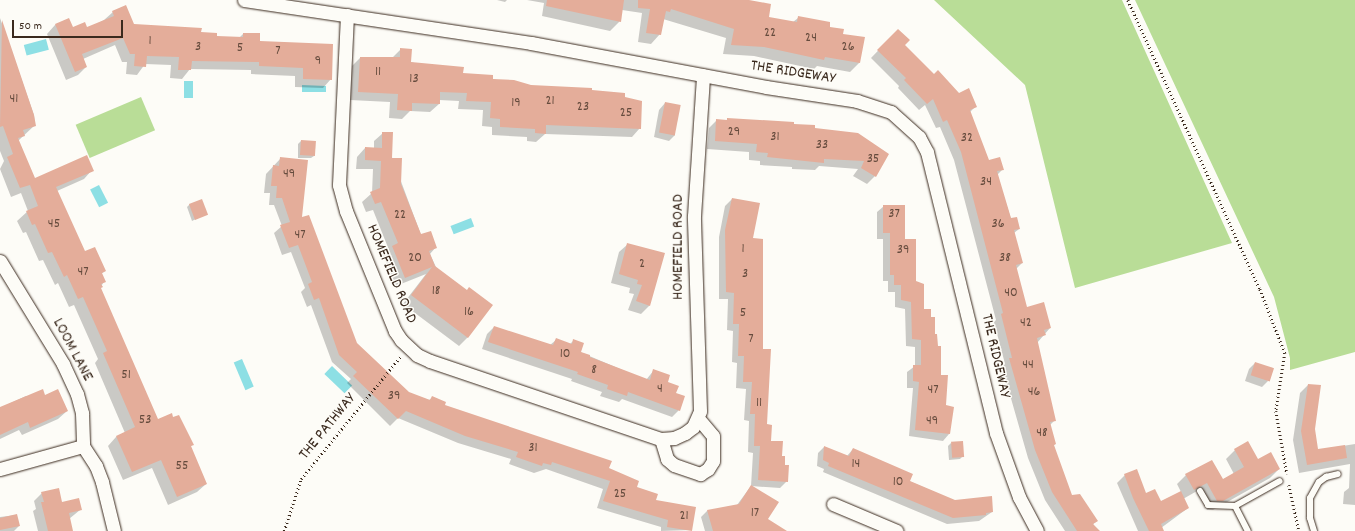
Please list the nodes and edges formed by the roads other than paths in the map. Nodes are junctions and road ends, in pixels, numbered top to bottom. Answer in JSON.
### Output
{"nodes":[{"id":1,"x":244,"y":0,"type":"edge"},
{"id":2,"x":346,"y":15,"type":"junction"},
{"id":3,"x":703,"y":75,"type":"junction"},
{"id":4,"x":0,"y":261,"type":"edge"},
{"id":5,"x":698,"y":418,"type":"junction"},
{"id":6,"x":661,"y":439,"type":"junction"},
{"id":7,"x":83,"y":446,"type":"junction"},
{"id":8,"x":0,"y":470,"type":"edge"},
{"id":9,"x":1338,"y":474,"type":"dead end"},
{"id":10,"x":1280,"y":481,"type":"dead end"},
{"id":11,"x":1200,"y":491,"type":"dead end"},
{"id":12,"x":833,"y":504,"type":"dead end"},
{"id":13,"x":1235,"y":506,"type":"junction"},
{"id":14,"x":1032,"y":529,"type":"edge"},
{"id":15,"x":114,"y":531,"type":"edge"},
{"id":16,"x":897,"y":531,"type":"edge"},
{"id":17,"x":1248,"y":531,"type":"edge"},
{"id":18,"x":1314,"y":531,"type":"edge"}],
"edges":[{"from":1,"to":2,"type":"street","name":"THE RIDGEWAY"},
{"from":2,"to":3,"type":"street","name":"THE RIDGEWAY"},
{"from":2,"to":6,"type":"street","name":"HOMEFIELD ROAD"},
{"from":3,"to":5,"type":"street","name":"HOMEFIELD ROAD"},
{"from":3,"to":14,"type":"street","name":"THE RIDGEWAY"},
{"from":4,"to":7,"type":"street","name":"LOOM LANE"},
{"from":5,"to":6,"type":"street"},
{"from":5,"to":6,"type":"street"},
{"from":7,"to":8,"type":"street"},
{"from":7,"to":15,"type":"street"},
{"from":9,"to":18,"type":"lane"},
{"from":10,"to":13,"type":"lane"},
{"from":11,"to":13,"type":"lane"},
{"from":12,"to":16,"type":"street"},
{"from":13,"to":17,"type":"lane"}]}
